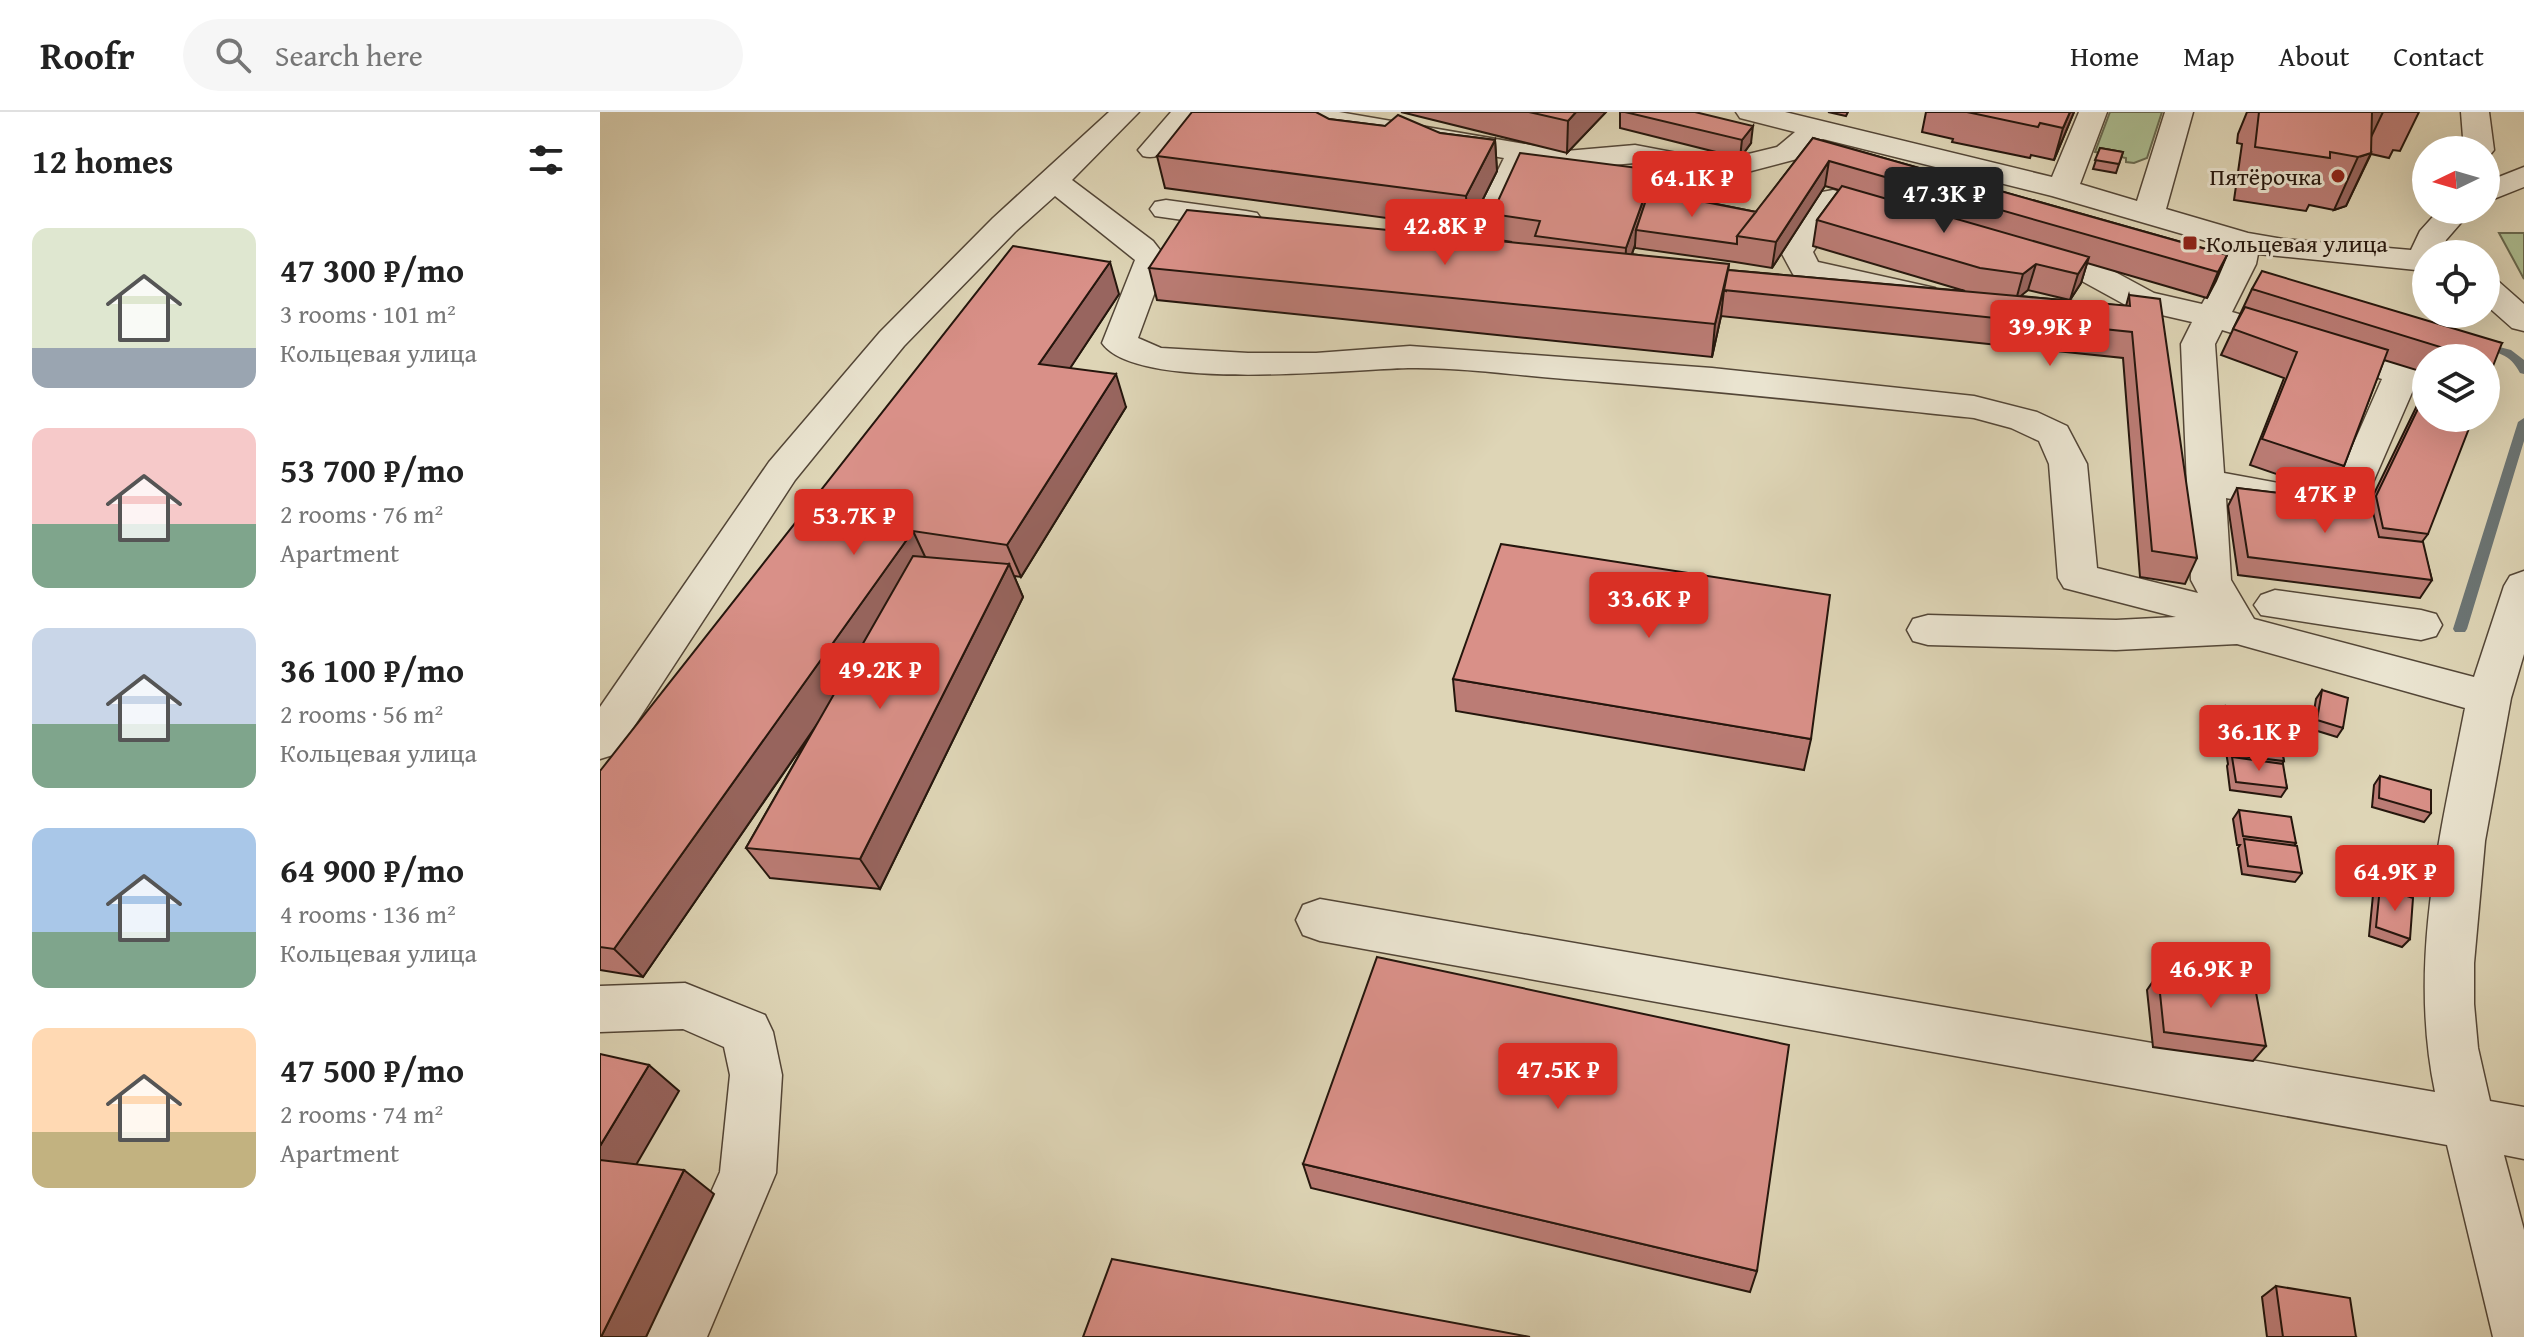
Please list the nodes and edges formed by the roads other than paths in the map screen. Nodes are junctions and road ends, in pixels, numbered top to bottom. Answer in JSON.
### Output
{"nodes":[{"id":1,"x":1125,"y":112,"type":"edge"},
{"id":2,"x":1186,"y":112,"type":"edge"},
{"id":3,"x":1289,"y":112,"type":"edge"},
{"id":4,"x":1750,"y":112,"type":"edge"},
{"id":5,"x":2093,"y":112,"type":"edge"},
{"id":6,"x":2179,"y":112,"type":"edge"},
{"id":7,"x":2475,"y":112,"type":"edge"},
{"id":8,"x":1818,"y":128,"type":"junction"},
{"id":9,"x":2478,"y":136,"type":"edge"},
{"id":10,"x":1153,"y":150,"type":"dead end"},
{"id":11,"x":1523,"y":151,"type":"junction"},
{"id":12,"x":1054,"y":181,"type":"junction"},
{"id":13,"x":2063,"y":189,"type":"junction"},
{"id":14,"x":1166,"y":209,"type":"dead end"},
{"id":15,"x":2149,"y":213,"type":"junction"},
{"id":16,"x":1894,"y":217,"type":"edge"},
{"id":17,"x":1274,"y":224,"type":"edge"},
{"id":18,"x":2444,"y":224,"type":"edge"},
{"id":19,"x":2430,"y":240,"type":"edge"},
{"id":20,"x":1398,"y":241,"type":"edge"},
{"id":21,"x":2244,"y":242,"type":"junction"},
{"id":22,"x":2001,"y":247,"type":"edge"},
{"id":23,"x":2412,"y":259,"type":"edge"},
{"id":24,"x":2500,"y":300,"type":"edge"},
{"id":25,"x":2143,"y":301,"type":"junction"},
{"id":26,"x":1961,"y":302,"type":"edge"},
{"id":27,"x":2099,"y":311,"type":"edge"},
{"id":28,"x":2214,"y":317,"type":"junction"},
{"id":29,"x":2524,"y":321,"type":"edge"},
{"id":30,"x":2206,"y":482,"type":"junction"},
{"id":31,"x":2524,"y":586,"type":"edge"},
{"id":32,"x":2275,"y":605,"type":"dead end"},
{"id":33,"x":1928,"y":630,"type":"dead end"},
{"id":34,"x":2240,"y":630,"type":"junction"},
{"id":35,"x":2489,"y":698,"type":"junction"},
{"id":36,"x":600,"y":742,"type":"edge"},
{"id":37,"x":1320,"y":920,"type":"dead end"},
{"id":38,"x":600,"y":1009,"type":"edge"},
{"id":39,"x":2468,"y":1122,"type":"junction"},
{"id":40,"x":2524,"y":1133,"type":"edge"},
{"id":41,"x":677,"y":1337,"type":"edge"},
{"id":42,"x":2523,"y":1337,"type":"edge"}],
"edges":[{"from":1,"to":12,"type":"street"},
{"from":2,"to":10,"type":"street"},
{"from":3,"to":11,"type":"street"},
{"from":4,"to":8,"type":"street"},
{"from":5,"to":13,"type":"street"},
{"from":6,"to":15,"type":"street"},
{"from":7,"to":9,"type":"street"},
{"from":8,"to":11,"type":"street"},
{"from":8,"to":13,"type":"street"},
{"from":11,"to":20,"type":"street"},
{"from":12,"to":34,"type":"street"},
{"from":12,"to":36,"type":"street"},
{"from":13,"to":15,"type":"street"},
{"from":14,"to":17,"type":"street"},
{"from":15,"to":21,"type":"street"},
{"from":16,"to":26,"type":"street"},
{"from":18,"to":19,"type":"street"},
{"from":21,"to":23,"type":"street"},
{"from":21,"to":28,"type":"street"},
{"from":22,"to":25,"type":"street"},
{"from":24,"to":29,"type":"street"},
{"from":25,"to":27,"type":"street"},
{"from":25,"to":28,"type":"street"},
{"from":28,"to":30,"type":"street"},
{"from":28,"to":30,"type":"street"},
{"from":30,"to":34,"type":"street"},
{"from":31,"to":35,"type":"street"},
{"from":32,"to":35,"type":"street"},
{"from":33,"to":34,"type":"street"},
{"from":34,"to":35,"type":"street"},
{"from":35,"to":39,"type":"street"},
{"from":37,"to":39,"type":"street"},
{"from":38,"to":41,"type":"street"},
{"from":39,"to":40,"type":"street"},
{"from":39,"to":42,"type":"street"}]}
